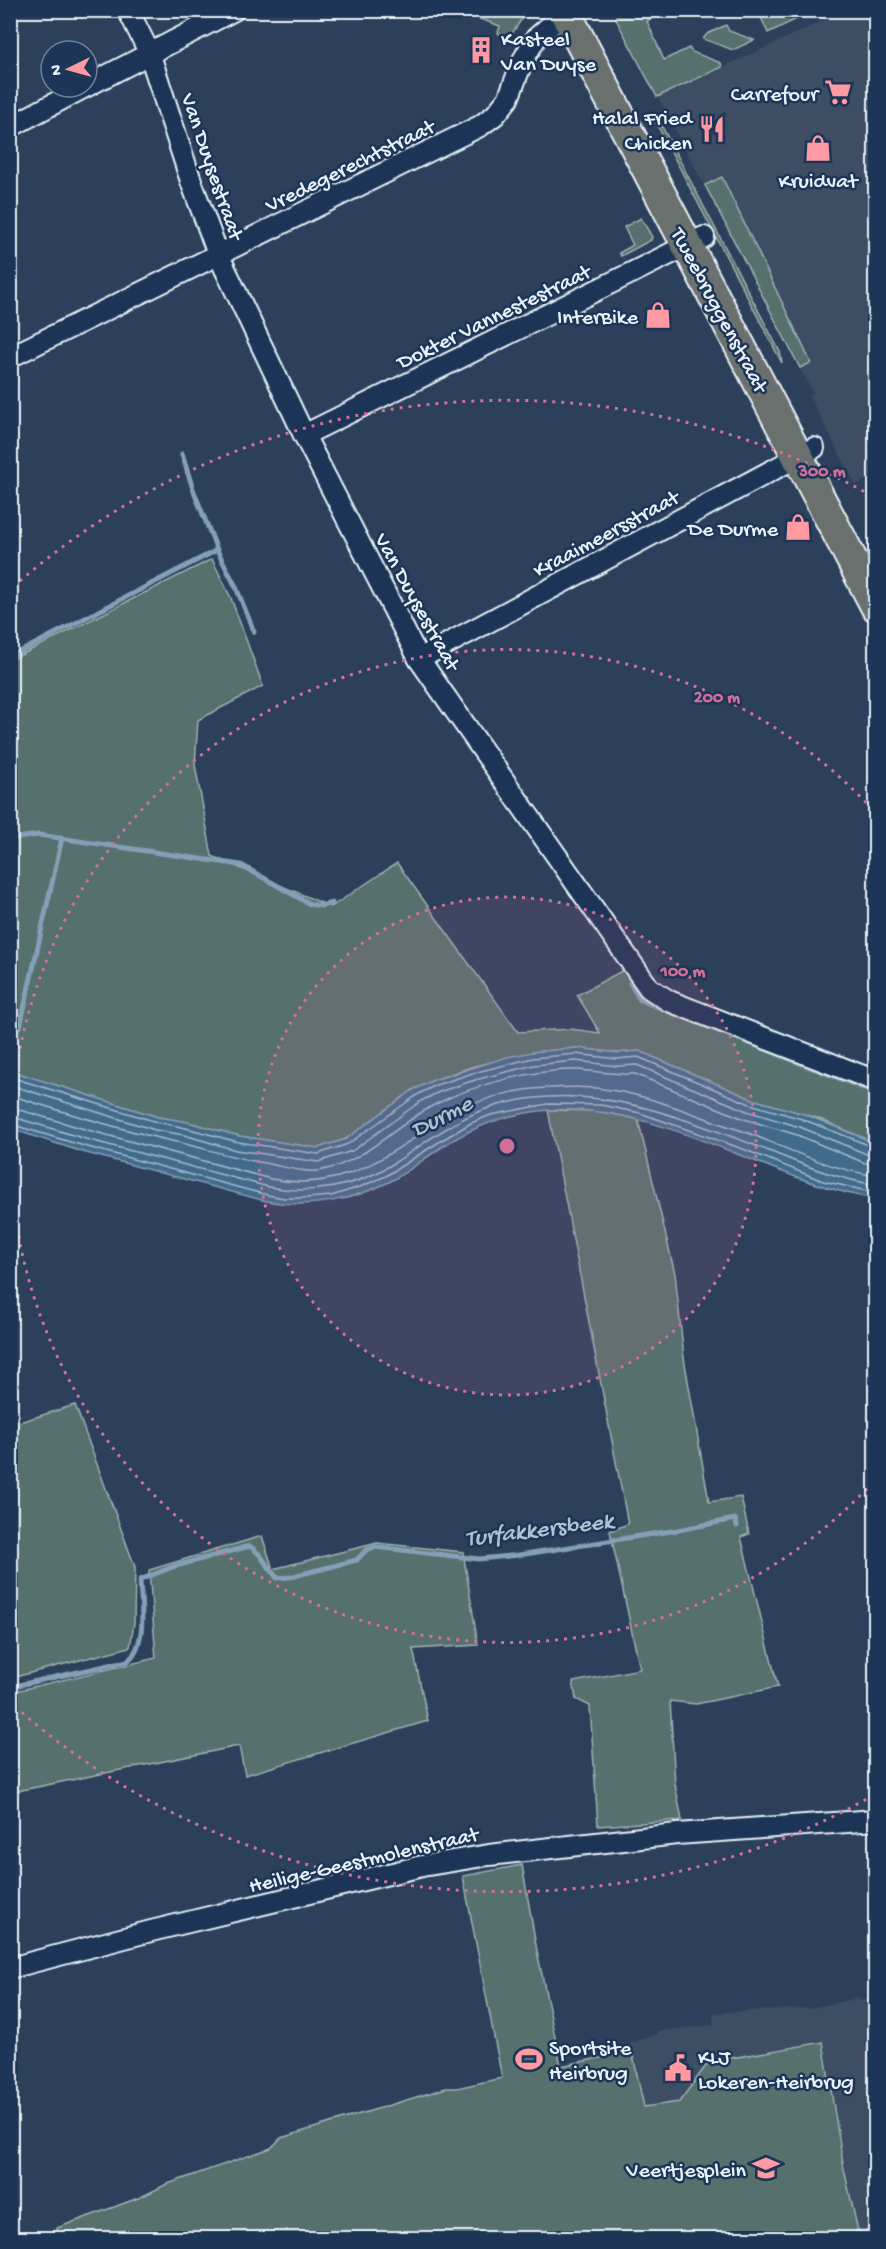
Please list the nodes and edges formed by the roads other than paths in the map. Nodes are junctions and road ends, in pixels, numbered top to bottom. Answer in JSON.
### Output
{"nodes":[{"id":1,"x":128,"y":10,"type":"edge"},
{"id":2,"x":234,"y":10,"type":"edge"},
{"id":3,"x":572,"y":11,"type":"edge"},
{"id":4,"x":150,"y":52,"type":"junction"},
{"id":5,"x":99,"y":80,"type":"edge"},
{"id":6,"x":63,"y":99,"type":"edge"},
{"id":7,"x":10,"y":127,"type":"edge"},
{"id":8,"x":695,"y":241,"type":"junction"},
{"id":9,"x":218,"y":254,"type":"junction"},
{"id":10,"x":10,"y":357,"type":"edge"},
{"id":11,"x":304,"y":435,"type":"junction"},
{"id":12,"x":806,"y":452,"type":"junction"},
{"id":13,"x":876,"y":569,"type":"edge"},
{"id":14,"x":876,"y":606,"type":"edge"},
{"id":15,"x":418,"y":658,"type":"junction"},
{"id":16,"x":876,"y":1080,"type":"edge"},
{"id":17,"x":876,"y":1820,"type":"edge"},
{"id":18,"x":10,"y":1968,"type":"edge"}],
"edges":[{"from":1,"to":4,"type":"street","name":"Van Duysestraat"},
{"from":2,"to":4,"type":"street"},
{"from":3,"to":8,"type":"main road","name":"Tweebruggenstraat"},
{"from":3,"to":9,"type":"street","name":"Vredegerechtstraat"},
{"from":4,"to":5,"type":"street"},
{"from":4,"to":9,"type":"street","name":"Van Duysestraat"},
{"from":6,"to":7,"type":"street"},
{"from":8,"to":11,"type":"street","name":"Dokter Vannestestraat"},
{"from":8,"to":12,"type":"main road","name":"Tweebruggenstraat"},
{"from":9,"to":10,"type":"street","name":"Vredegerechtstraat"},
{"from":9,"to":11,"type":"street","name":"Van Duysestraat"},
{"from":11,"to":15,"type":"street","name":"Van Duysestraat"},
{"from":12,"to":13,"type":"main road","name":"Tweebruggenstraat"},
{"from":12,"to":14,"type":"main road","name":"Tweebruggenstraat"},
{"from":12,"to":15,"type":"street","name":"Kraaimeersstraat"},
{"from":15,"to":16,"type":"street","name":"Van Duysestraat"},
{"from":17,"to":18,"type":"street","name":"Heilige-Geestmolenstraat"}]}
